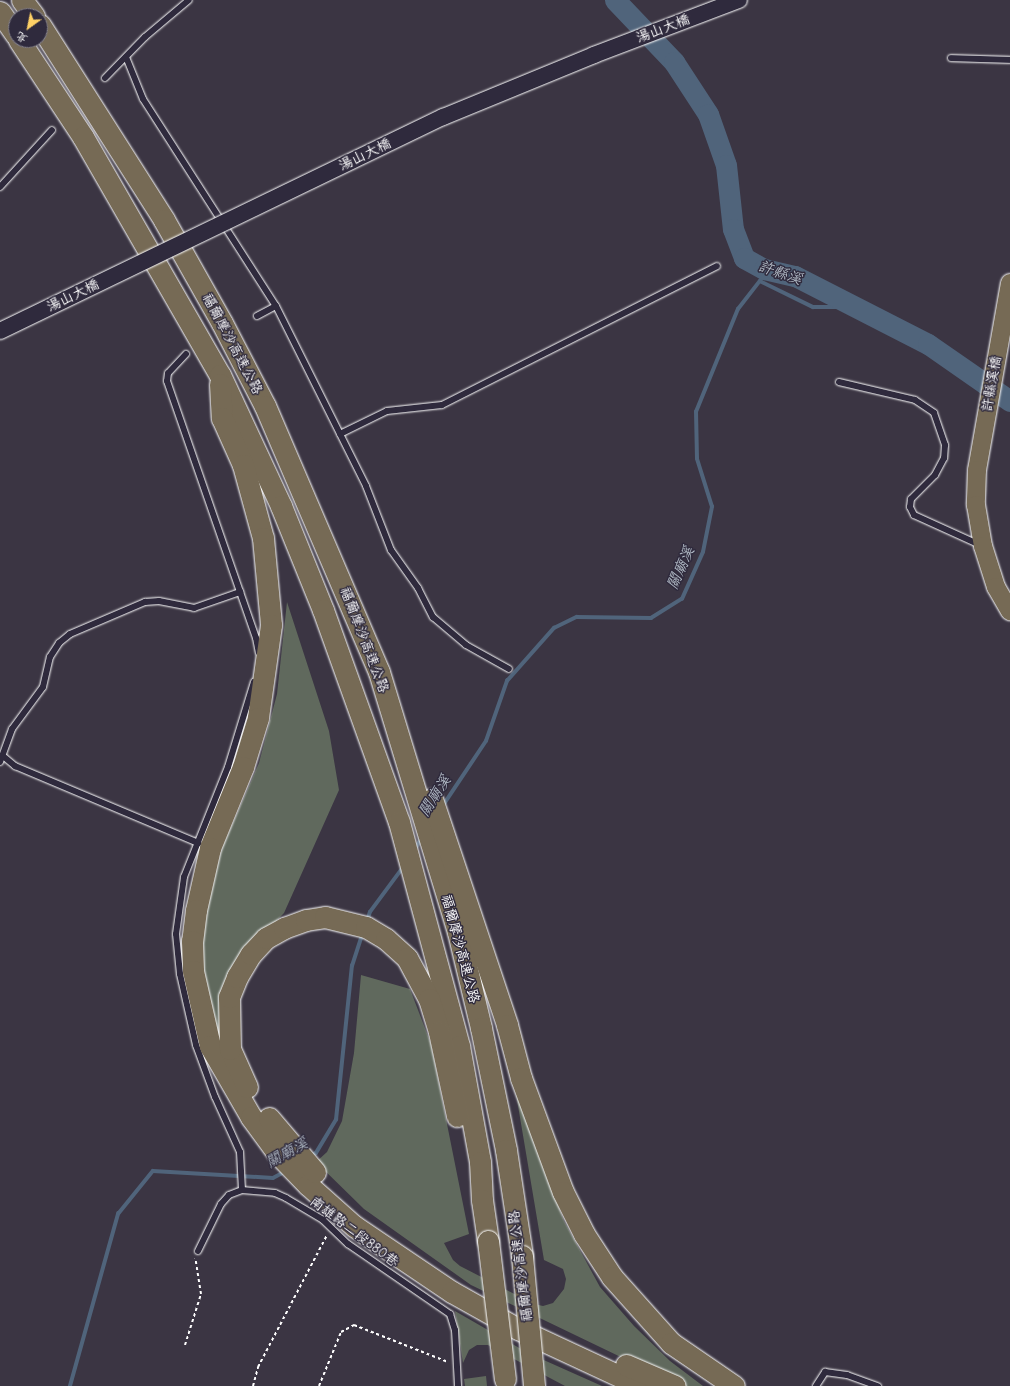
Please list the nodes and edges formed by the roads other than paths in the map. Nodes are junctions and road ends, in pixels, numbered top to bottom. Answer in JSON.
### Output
{"nodes":[{"id":1,"x":189,"y":0,"type":"edge"},
{"id":2,"x":740,"y":0,"type":"edge"},
{"id":3,"x":0,"y":12,"type":"edge"},
{"id":4,"x":8,"y":24,"type":"edge"},
{"id":5,"x":48,"y":38,"type":"edge"},
{"id":6,"x":24,"y":48,"type":"edge"},
{"id":7,"x":126,"y":57,"type":"junction"},
{"id":8,"x":951,"y":58,"type":"dead end"},
{"id":9,"x":1010,"y":60,"type":"edge"},
{"id":10,"x":105,"y":78,"type":"dead end"},
{"id":11,"x":52,"y":130,"type":"dead end"},
{"id":12,"x":0,"y":186,"type":"edge"},
{"id":13,"x":717,"y":266,"type":"dead end"},
{"id":14,"x":1008,"y":290,"type":"edge"},
{"id":15,"x":276,"y":306,"type":"junction"},
{"id":16,"x":257,"y":316,"type":"dead end"},
{"id":17,"x":0,"y":332,"type":"edge"},
{"id":18,"x":186,"y":354,"type":"dead end"},
{"id":19,"x":220,"y":375,"type":"junction"},
{"id":20,"x":839,"y":382,"type":"dead end"},
{"id":21,"x":340,"y":434,"type":"junction"},
{"id":22,"x":983,"y":546,"type":"junction"},
{"id":23,"x":240,"y":592,"type":"junction"},
{"id":24,"x":1010,"y":611,"type":"edge"},
{"id":25,"x":258,"y":661,"type":"dead end"},
{"id":26,"x":509,"y":669,"type":"dead end"},
{"id":27,"x":256,"y":674,"type":"dead end"},
{"id":28,"x":2,"y":759,"type":"edge"},
{"id":29,"x":198,"y":843,"type":"junction"},
{"id":30,"x":466,"y":929,"type":"junction"},
{"id":31,"x":284,"y":1150,"type":"junction"},
{"id":32,"x":315,"y":1183,"type":"junction"},
{"id":33,"x":242,"y":1188,"type":"junction"},
{"id":34,"x":482,"y":1200,"type":"junction"},
{"id":35,"x":198,"y":1251,"type":"road end"},
{"id":36,"x":505,"y":1382,"type":"edge"},
{"id":37,"x":816,"y":1384,"type":"edge"},
{"id":38,"x":458,"y":1386,"type":"edge"},
{"id":39,"x":534,"y":1386,"type":"edge"},
{"id":40,"x":641,"y":1386,"type":"edge"},
{"id":41,"x":675,"y":1386,"type":"edge"},
{"id":42,"x":734,"y":1386,"type":"edge"},
{"id":43,"x":878,"y":1386,"type":"edge"}],
"edges":[{"from":1,"to":7,"type":"lane"},
{"from":2,"to":17,"type":"street","name":"湯山大橋","bridge":true},
{"from":3,"to":4,"type":"highway"},
{"from":5,"to":30,"type":"highway","name":"福爾摩沙高速公路"},
{"from":6,"to":19,"type":"highway","name":"福爾摩沙高速公路"},
{"from":7,"to":10,"type":"lane"},
{"from":7,"to":15,"type":"lane"},
{"from":8,"to":9,"type":"lane"},
{"from":11,"to":12,"type":"lane"},
{"from":13,"to":21,"type":"lane"},
{"from":14,"to":22,"type":"main road","name":"許縣溪橋"},
{"from":15,"to":16,"type":"lane"},
{"from":15,"to":21,"type":"lane"},
{"from":18,"to":23,"type":"lane"},
{"from":19,"to":31,"type":"highway"},
{"from":19,"to":34,"type":"highway","name":"福爾摩沙高速公路"},
{"from":20,"to":22,"type":"lane"},
{"from":21,"to":26,"type":"lane"},
{"from":22,"to":24,"type":"main road","name":"許縣溪橋"},
{"from":23,"to":25,"type":"lane"},
{"from":23,"to":28,"type":"lane"},
{"from":27,"to":29,"type":"lane"},
{"from":28,"to":29,"type":"lane"},
{"from":29,"to":33,"type":"lane"},
{"from":30,"to":39,"type":"highway","name":"福爾摩沙高速公路","bridge":true},
{"from":30,"to":42,"type":"highway"},
{"from":31,"to":32,"type":"highway"},
{"from":31,"to":34,"type":"highway"},
{"from":32,"to":40,"type":"highway"},
{"from":32,"to":41,"type":"highway"},
{"from":33,"to":35,"type":"lane"},
{"from":33,"to":38,"type":"lane","name":"南雄路二段880巷"},
{"from":34,"to":36,"type":"highway","name":"福爾摩沙高速公路","bridge":true},
{"from":37,"to":43,"type":"lane"}]}
